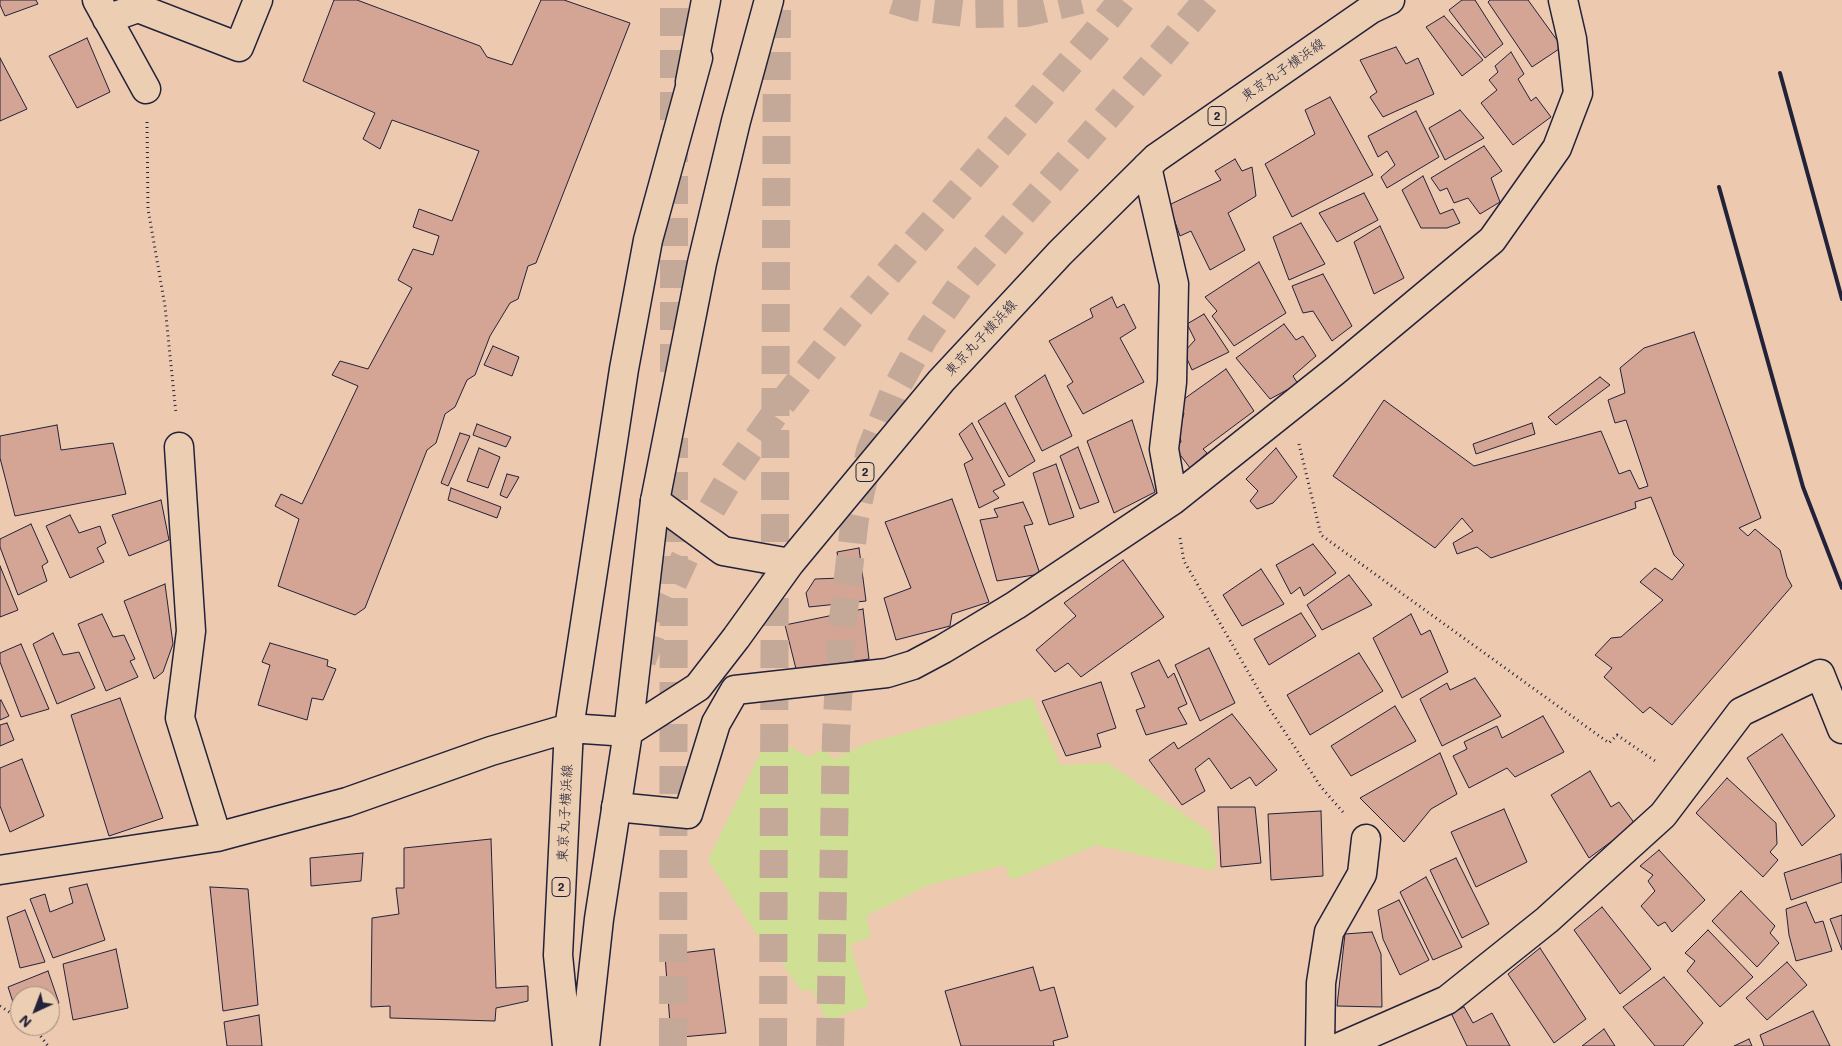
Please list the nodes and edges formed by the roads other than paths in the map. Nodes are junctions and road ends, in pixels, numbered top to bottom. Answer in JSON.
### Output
{"nodes":[{"id":1,"x":258,"y":0,"type":"edge"},
{"id":2,"x":706,"y":0,"type":"edge"},
{"id":3,"x":717,"y":0,"type":"edge"},
{"id":4,"x":769,"y":0,"type":"edge"},
{"id":5,"x":1390,"y":0,"type":"edge"},
{"id":6,"x":1563,"y":0,"type":"edge"},
{"id":7,"x":102,"y":10,"type":"edge"},
{"id":8,"x":690,"y":82,"type":"junction"},
{"id":9,"x":146,"y":89,"type":"road end"},
{"id":10,"x":1147,"y":167,"type":"junction"},
{"id":11,"x":179,"y":447,"type":"road end"},
{"id":12,"x":1173,"y":500,"type":"junction"},
{"id":13,"x":655,"y":501,"type":"junction"},
{"id":14,"x":790,"y":563,"type":"junction"},
{"id":15,"x":569,"y":728,"type":"junction"},
{"id":16,"x":1842,"y":729,"type":"edge"},
{"id":17,"x":628,"y":732,"type":"junction"},
{"id":18,"x":616,"y":807,"type":"junction"},
{"id":19,"x":217,"y":837,"type":"junction"},
{"id":20,"x":1366,"y":840,"type":"road end"},
{"id":21,"x":0,"y":870,"type":"edge"},
{"id":22,"x":567,"y":1046,"type":"edge"},
{"id":23,"x":585,"y":1046,"type":"edge"},
{"id":24,"x":1320,"y":1046,"type":"edge"},
{"id":25,"x":1342,"y":1046,"type":"edge"}],
"edges":[{"from":1,"to":7,"type":"main road"},
{"from":2,"to":8,"type":"main road"},
{"from":3,"to":8,"type":"main road"},
{"from":4,"to":13,"type":"main road"},
{"from":5,"to":10,"type":"main road","name":"東京丸子横浜線","number":"2"},
{"from":6,"to":12,"type":"main road"},
{"from":7,"to":9,"type":"main road"},
{"from":8,"to":15,"type":"main road","name":"東京丸子横浜線"},
{"from":10,"to":12,"type":"main road"},
{"from":10,"to":14,"type":"main road","name":"東京丸子横浜線","number":"2"},
{"from":11,"to":19,"type":"main road"},
{"from":12,"to":18,"type":"main road"},
{"from":13,"to":14,"type":"main road"},
{"from":13,"to":17,"type":"main road"},
{"from":14,"to":17,"type":"main road","name":"東京丸子横浜線","number":"2"},
{"from":15,"to":17,"type":"main road"},
{"from":15,"to":19,"type":"main road"},
{"from":15,"to":22,"type":"main road","name":"東京丸子横浜線","number":"2"},
{"from":16,"to":25,"type":"main road"},
{"from":17,"to":18,"type":"main road"},
{"from":18,"to":23,"type":"main road"},
{"from":19,"to":21,"type":"main road"},
{"from":20,"to":24,"type":"main road"}]}
